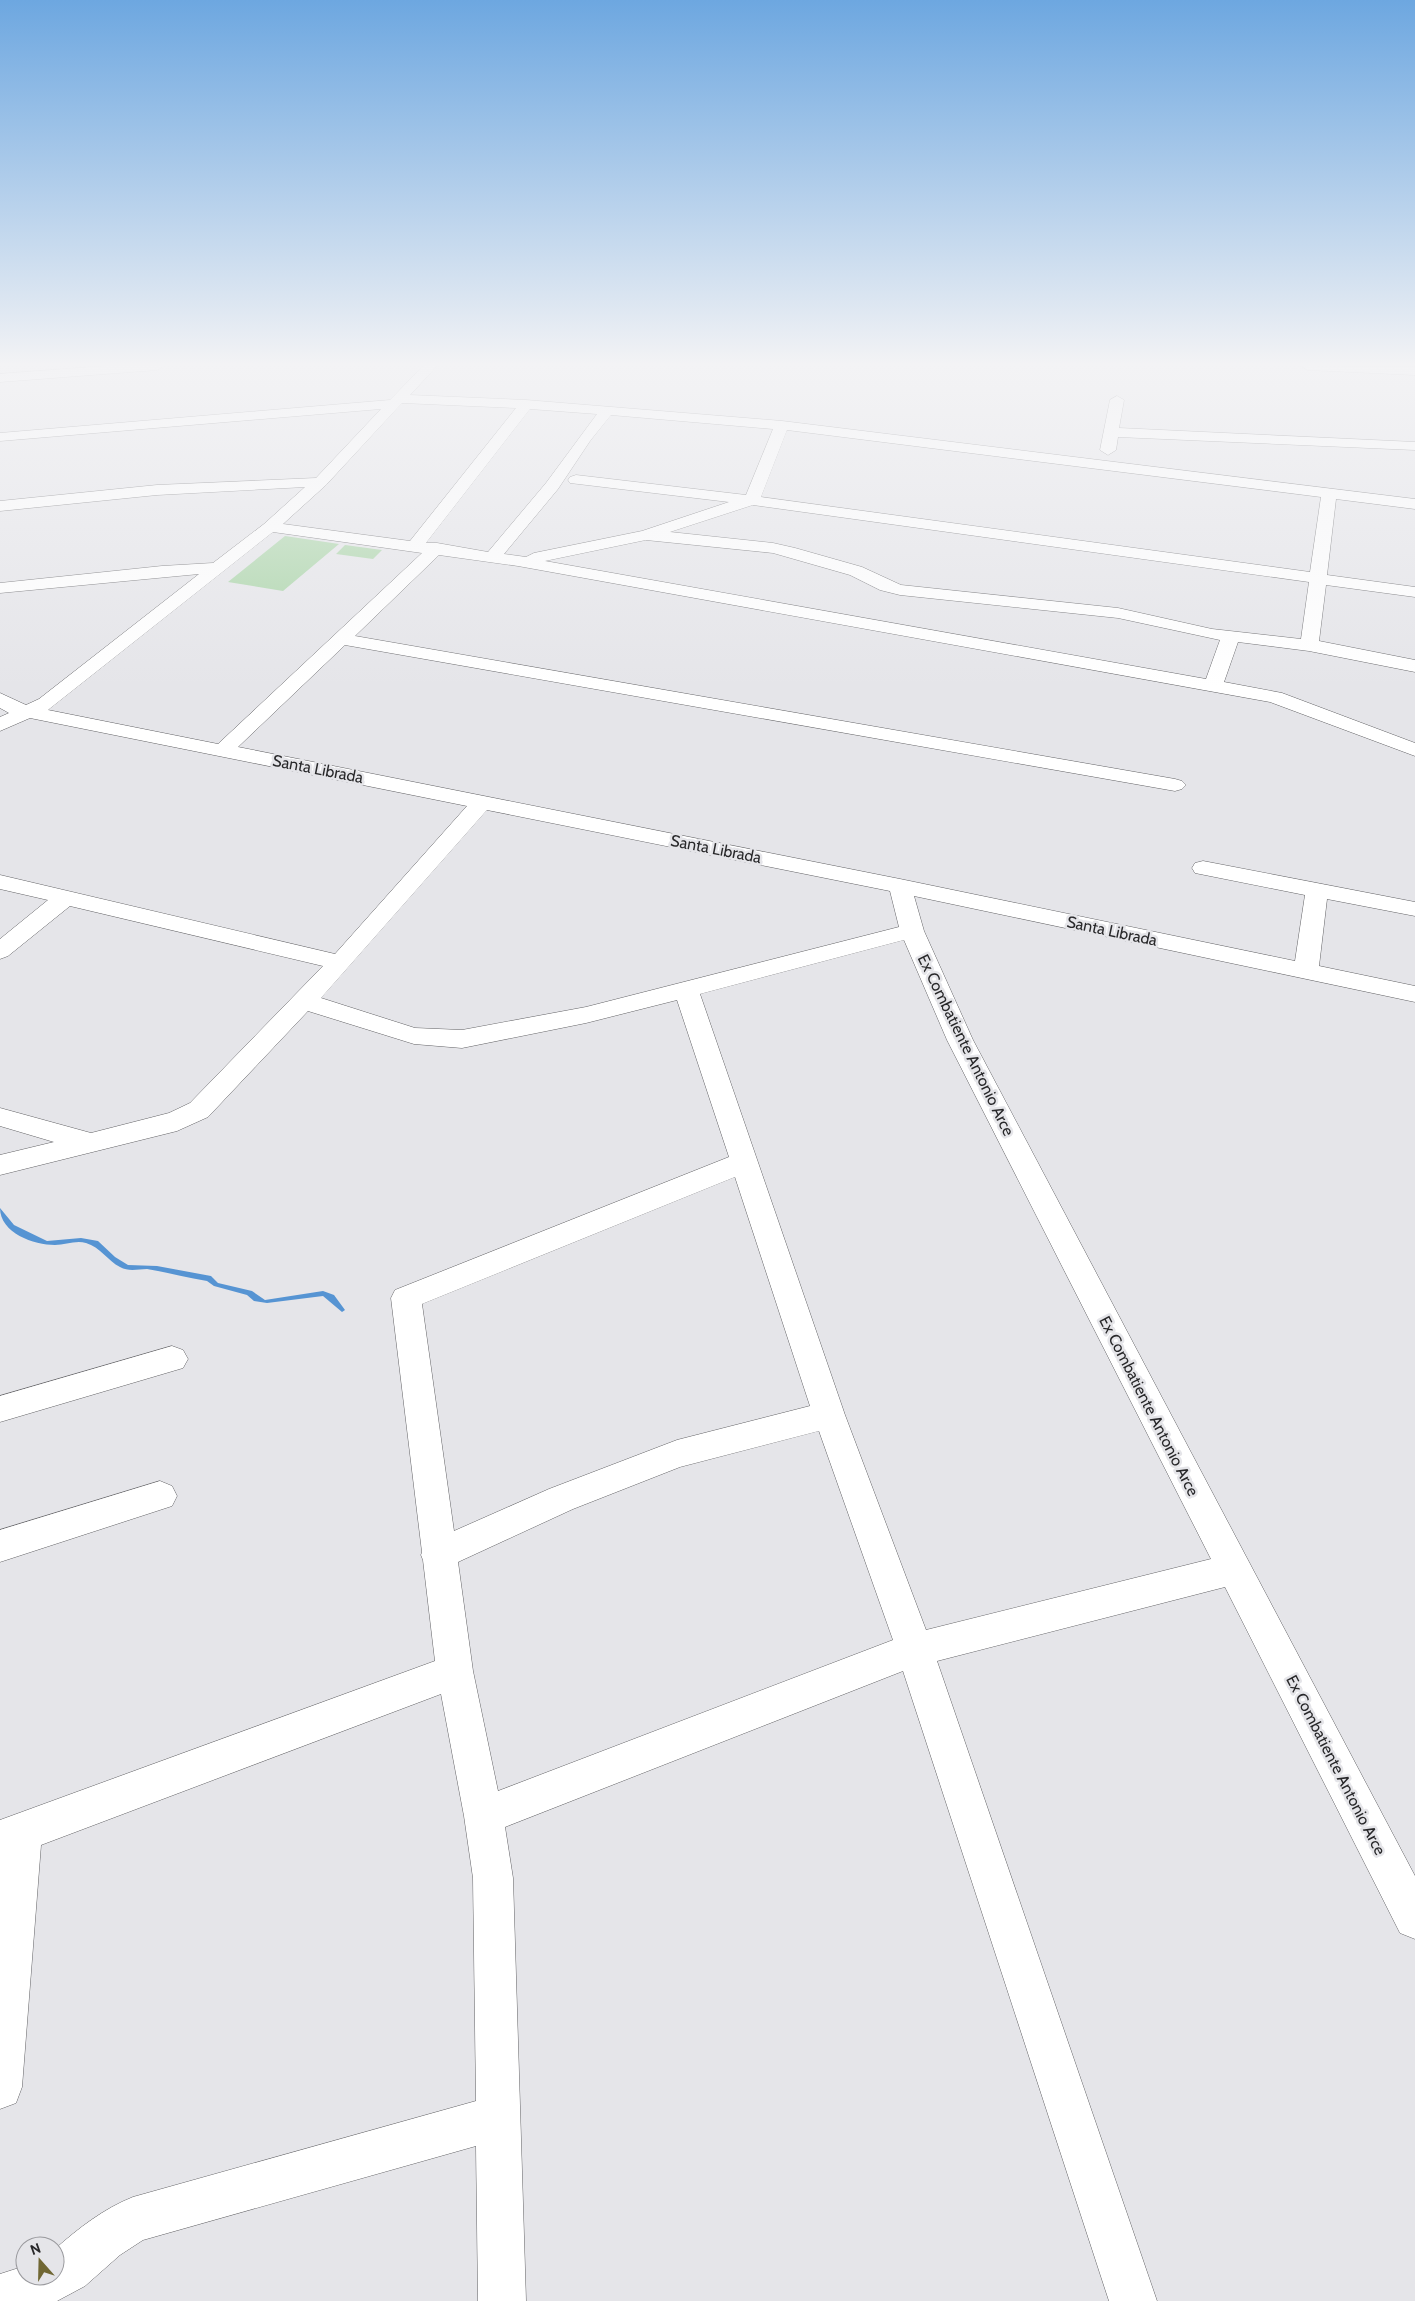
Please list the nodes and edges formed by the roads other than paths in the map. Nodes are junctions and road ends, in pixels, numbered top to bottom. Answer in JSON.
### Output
{"nodes":[{"id":1,"x":328,"y":473,"type":"edge"},
{"id":2,"x":472,"y":473,"type":"edge"},
{"id":3,"x":561,"y":473,"type":"edge"},
{"id":4,"x":763,"y":473,"type":"edge"},
{"id":5,"x":1177,"y":473,"type":"edge"},
{"id":6,"x":576,"y":480,"type":"dead end"},
{"id":7,"x":320,"y":482,"type":"junction"},
{"id":8,"x":1329,"y":493,"type":"junction"},
{"id":9,"x":752,"y":500,"type":"junction"},
{"id":10,"x":1415,"y":504,"type":"edge"},
{"id":11,"x":0,"y":506,"type":"edge"},
{"id":12,"x":270,"y":527,"type":"junction"},
{"id":13,"x":646,"y":535,"type":"junction"},
{"id":14,"x":416,"y":546,"type":"junction"},
{"id":15,"x":437,"y":548,"type":"junction"},
{"id":16,"x":493,"y":557,"type":"junction"},
{"id":17,"x":518,"y":561,"type":"junction"},
{"id":18,"x":218,"y":568,"type":"junction"},
{"id":19,"x":1318,"y":579,"type":"junction"},
{"id":20,"x":0,"y":588,"type":"edge"},
{"id":21,"x":1415,"y":592,"type":"edge"},
{"id":22,"x":1231,"y":636,"type":"junction"},
{"id":23,"x":341,"y":639,"type":"junction"},
{"id":24,"x":1308,"y":645,"type":"junction"},
{"id":25,"x":1415,"y":666,"type":"edge"},
{"id":26,"x":1213,"y":686,"type":"junction"},
{"id":27,"x":15,"y":706,"type":"edge"},
{"id":28,"x":0,"y":725,"type":"edge"},
{"id":29,"x":223,"y":750,"type":"junction"},
{"id":30,"x":1415,"y":750,"type":"edge"},
{"id":31,"x":1175,"y":785,"type":"dead end"},
{"id":32,"x":482,"y":802,"type":"junction"},
{"id":33,"x":1203,"y":868,"type":"dead end"},
{"id":34,"x":0,"y":882,"type":"edge"},
{"id":35,"x":900,"y":886,"type":"junction"},
{"id":36,"x":1317,"y":890,"type":"junction"},
{"id":37,"x":67,"y":897,"type":"junction"},
{"id":38,"x":1415,"y":909,"type":"edge"},
{"id":39,"x":912,"y":932,"type":"junction"},
{"id":40,"x":0,"y":951,"type":"edge"},
{"id":41,"x":340,"y":964,"type":"junction"},
{"id":42,"x":1306,"y":972,"type":"junction"},
{"id":43,"x":686,"y":989,"type":"junction"},
{"id":44,"x":1415,"y":994,"type":"edge"},
{"id":45,"x":303,"y":1001,"type":"junction"},
{"id":46,"x":0,"y":1117,"type":"edge"},
{"id":47,"x":94,"y":1143,"type":"junction"},
{"id":48,"x":744,"y":1162,"type":"junction"},
{"id":49,"x":0,"y":1165,"type":"edge"},
{"id":50,"x":172,"y":1358,"type":"dead end"},
{"id":51,"x":0,"y":1409,"type":"edge"},
{"id":52,"x":829,"y":1415,"type":"junction"},
{"id":53,"x":160,"y":1496,"type":"dead end"},
{"id":54,"x":0,"y":1546,"type":"edge"},
{"id":55,"x":438,"y":1555,"type":"junction"},
{"id":56,"x":1234,"y":1569,"type":"junction"},
{"id":57,"x":913,"y":1650,"type":"junction"},
{"id":58,"x":455,"y":1671,"type":"junction"},
{"id":59,"x":484,"y":1816,"type":"junction"},
{"id":60,"x":11,"y":1836,"type":"edge"},
{"id":61,"x":1415,"y":1918,"type":"edge"},
{"id":62,"x":0,"y":2087,"type":"edge"},
{"id":63,"x":498,"y":2117,"type":"junction"},
{"id":64,"x":65,"y":2271,"type":"edge"},
{"id":65,"x":37,"y":2286,"type":"edge"},
{"id":66,"x":0,"y":2298,"type":"edge"},
{"id":67,"x":502,"y":2301,"type":"edge"},
{"id":68,"x":1133,"y":2301,"type":"edge"}],
"edges":[{"from":1,"to":7,"type":"street"},
{"from":2,"to":14,"type":"street"},
{"from":3,"to":16,"type":"street"},
{"from":4,"to":9,"type":"street"},
{"from":5,"to":8,"type":"street"},
{"from":6,"to":9,"type":"street"},
{"from":7,"to":11,"type":"street"},
{"from":7,"to":12,"type":"street"},
{"from":8,"to":10,"type":"street"},
{"from":8,"to":19,"type":"street"},
{"from":9,"to":13,"type":"street"},
{"from":9,"to":19,"type":"street"},
{"from":12,"to":14,"type":"street"},
{"from":12,"to":18,"type":"street"},
{"from":13,"to":17,"type":"street"},
{"from":13,"to":22,"type":"street"},
{"from":14,"to":15,"type":"street"},
{"from":15,"to":16,"type":"street"},
{"from":15,"to":23,"type":"street"},
{"from":16,"to":17,"type":"street"},
{"from":17,"to":26,"type":"street"},
{"from":18,"to":20,"type":"street"},
{"from":18,"to":27,"type":"street"},
{"from":19,"to":21,"type":"street"},
{"from":19,"to":24,"type":"street"},
{"from":22,"to":24,"type":"street"},
{"from":22,"to":26,"type":"street"},
{"from":23,"to":29,"type":"street"},
{"from":23,"to":31,"type":"street"},
{"from":24,"to":25,"type":"street"},
{"from":26,"to":30,"type":"street"},
{"from":27,"to":28,"type":"street"},
{"from":27,"to":29,"type":"street","name":"Santa Librada"},
{"from":29,"to":32,"type":"street","name":"Santa Librada"},
{"from":32,"to":35,"type":"street","name":"Santa Librada"},
{"from":32,"to":41,"type":"street"},
{"from":33,"to":36,"type":"street"},
{"from":34,"to":37,"type":"street"},
{"from":35,"to":39,"type":"street","name":"Ex Combatiente Antonio Arce"},
{"from":35,"to":42,"type":"street","name":"Santa Librada"},
{"from":36,"to":38,"type":"street"},
{"from":36,"to":42,"type":"street"},
{"from":37,"to":40,"type":"street"},
{"from":37,"to":41,"type":"street"},
{"from":39,"to":43,"type":"street"},
{"from":39,"to":56,"type":"street","name":"Ex Combatiente Antonio Arce"},
{"from":41,"to":45,"type":"street"},
{"from":42,"to":44,"type":"street","name":"Santa Librada"},
{"from":43,"to":45,"type":"street"},
{"from":43,"to":48,"type":"street"},
{"from":45,"to":47,"type":"street"},
{"from":46,"to":47,"type":"street"},
{"from":47,"to":49,"type":"street"},
{"from":48,"to":52,"type":"street"},
{"from":48,"to":55,"type":"street"},
{"from":50,"to":51,"type":"street"},
{"from":52,"to":55,"type":"street"},
{"from":52,"to":57,"type":"street"},
{"from":53,"to":54,"type":"street"},
{"from":55,"to":58,"type":"street"},
{"from":56,"to":57,"type":"street"},
{"from":56,"to":61,"type":"street","name":"Ex Combatiente Antonio Arce"},
{"from":57,"to":59,"type":"street"},
{"from":57,"to":68,"type":"street"},
{"from":58,"to":59,"type":"street"},
{"from":58,"to":60,"type":"street"},
{"from":59,"to":63,"type":"street"},
{"from":60,"to":62,"type":"street"},
{"from":63,"to":64,"type":"street"},
{"from":63,"to":67,"type":"street"},
{"from":65,"to":66,"type":"street"}]}
